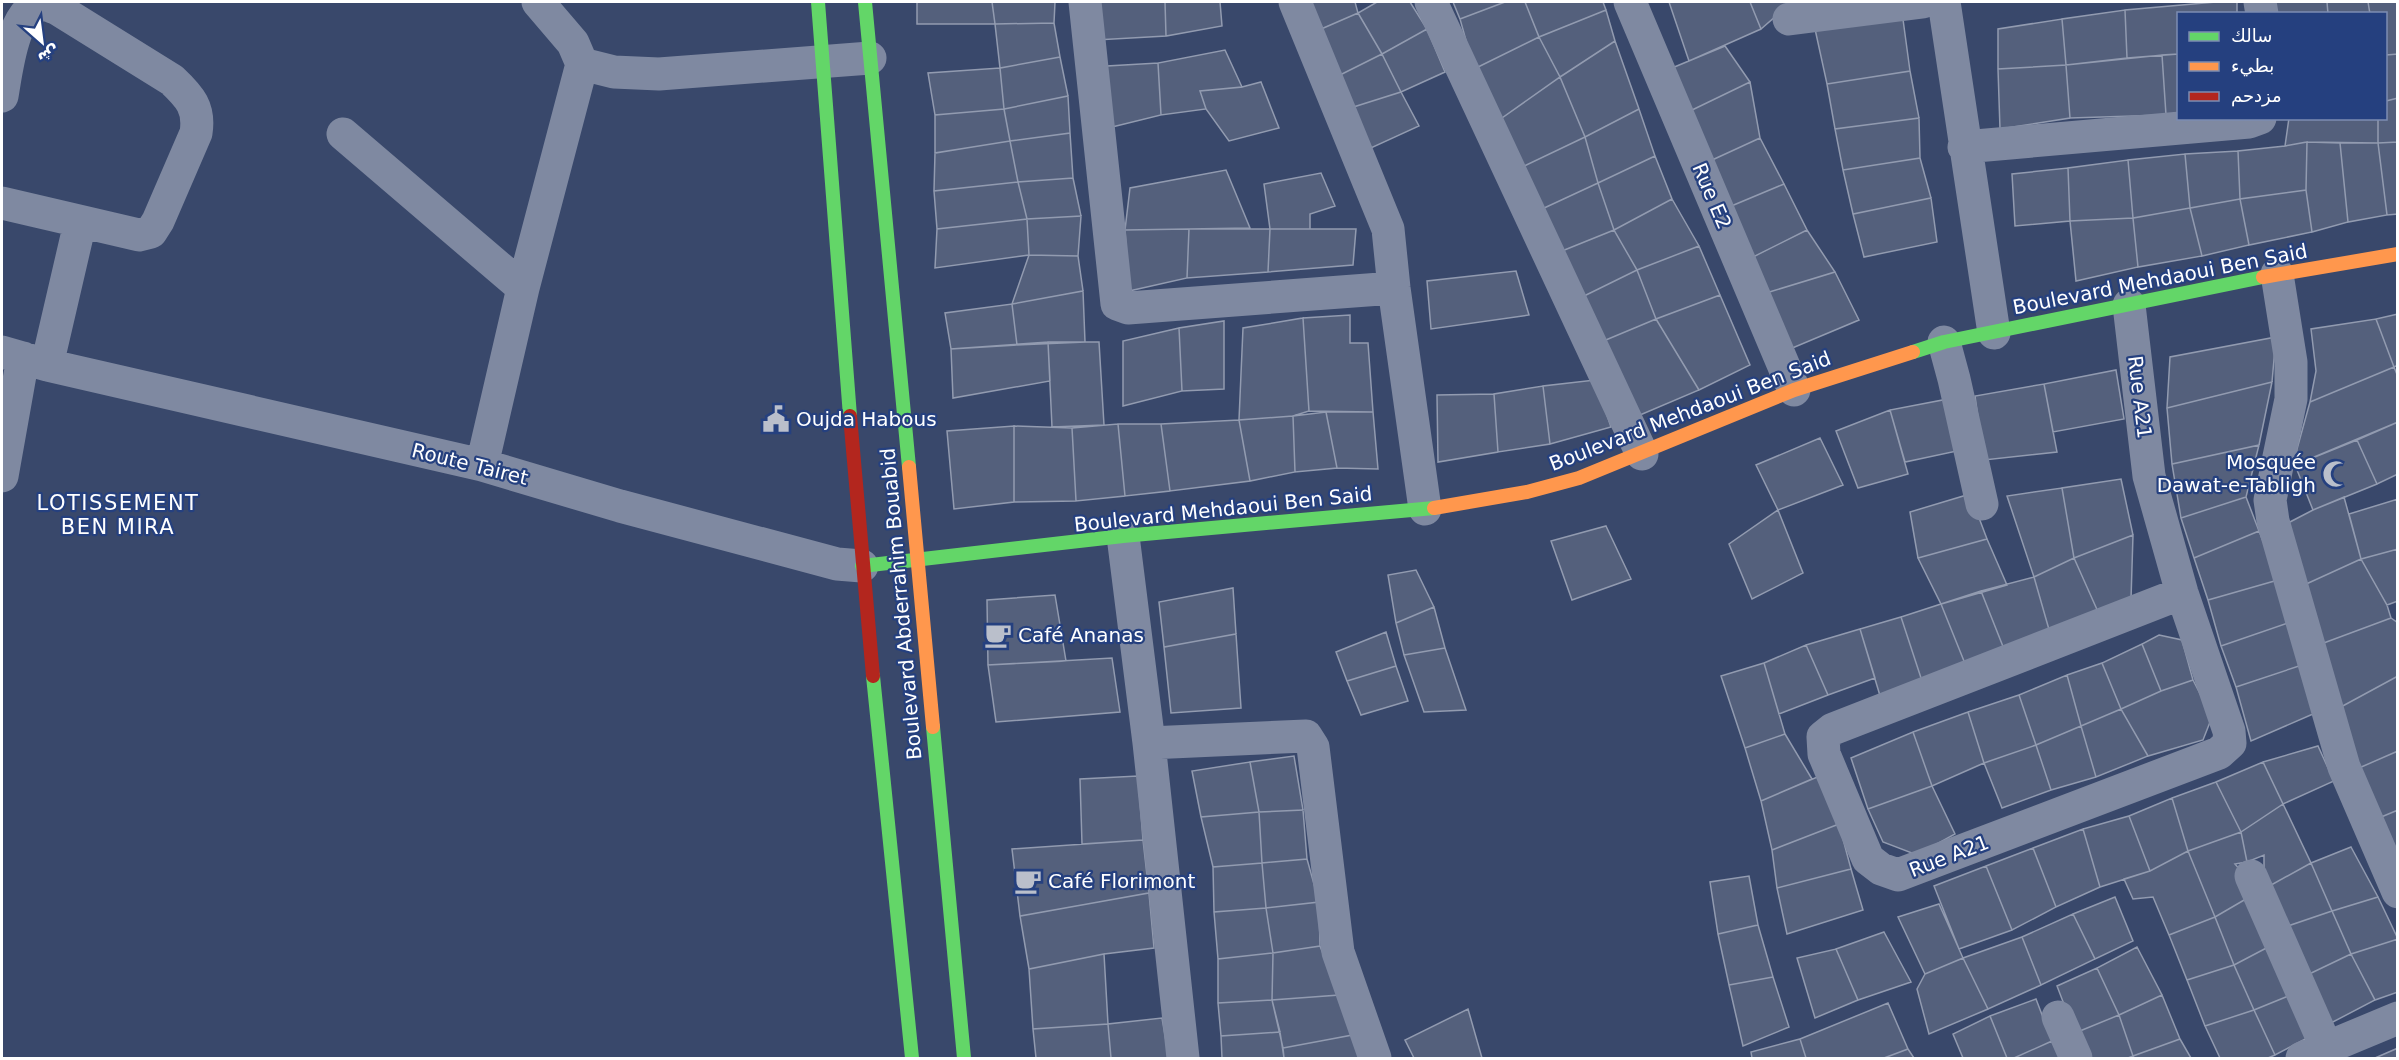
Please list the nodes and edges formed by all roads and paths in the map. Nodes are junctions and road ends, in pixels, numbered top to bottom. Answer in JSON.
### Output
{"nodes":[{"id":1,"x":538,"y":2,"type":"edge"},
{"id":2,"x":818,"y":2,"type":"edge"},
{"id":3,"x":865,"y":2,"type":"edge"},
{"id":4,"x":1084,"y":2,"type":"edge"},
{"id":5,"x":1295,"y":2,"type":"edge"},
{"id":6,"x":1431,"y":2,"type":"edge"},
{"id":7,"x":1630,"y":2,"type":"edge"},
{"id":8,"x":1923,"y":2,"type":"edge"},
{"id":9,"x":1944,"y":2,"type":"edge"},
{"id":10,"x":1789,"y":19,"type":"dead end"},
{"id":11,"x":870,"y":58,"type":"junction"},
{"id":12,"x":824,"y":62,"type":"junction"},
{"id":13,"x":582,"y":64,"type":"junction"},
{"id":14,"x":2,"y":96,"type":"edge"},
{"id":15,"x":2254,"y":120,"type":"edge"},
{"id":16,"x":344,"y":134,"type":"dead end"},
{"id":17,"x":1964,"y":147,"type":"junction"},
{"id":18,"x":2,"y":203,"type":"edge"},
{"id":19,"x":80,"y":223,"type":"junction"},
{"id":20,"x":2397,"y":254,"type":"edge"},
{"id":21,"x":2277,"y":274,"type":"junction"},
{"id":22,"x":523,"y":288,"type":"junction"},
{"id":23,"x":1394,"y":288,"type":"junction"},
{"id":24,"x":2129,"y":306,"type":"junction"},
{"id":25,"x":1994,"y":333,"type":"junction"},
{"id":26,"x":1944,"y":342,"type":"junction"},
{"id":27,"x":24,"y":358,"type":"edge"},
{"id":28,"x":1794,"y":390,"type":"junction"},
{"id":29,"x":1642,"y":454,"type":"junction"},
{"id":30,"x":482,"y":465,"type":"junction"},
{"id":31,"x":2,"y":476,"type":"edge"},
{"id":32,"x":1982,"y":504,"type":"dead end"},
{"id":33,"x":1425,"y":509,"type":"junction"},
{"id":34,"x":1124,"y":536,"type":"junction"},
{"id":35,"x":917,"y":561,"type":"junction"},
{"id":36,"x":862,"y":566,"type":"junction"},
{"id":37,"x":2182,"y":593,"type":"junction"},
{"id":38,"x":1149,"y":744,"type":"junction"},
{"id":39,"x":2251,"y":876,"type":"dead end"},
{"id":40,"x":2397,"y":892,"type":"edge"},
{"id":41,"x":2058,"y":1017,"type":"dead end"},
{"id":42,"x":2397,"y":1018,"type":"edge"},
{"id":43,"x":2319,"y":1055,"type":"edge"},
{"id":44,"x":912,"y":1059,"type":"edge"},
{"id":45,"x":964,"y":1059,"type":"edge"},
{"id":46,"x":1183,"y":1059,"type":"edge"},
{"id":47,"x":1375,"y":1059,"type":"edge"},
{"id":48,"x":2076,"y":1059,"type":"edge"}],
"edges":[{"from":1,"to":13,"type":"street"},
{"from":2,"to":12,"type":"main road","name":"Boulevard Abderrahim Bouabid"},
{"from":3,"to":11,"type":"main road","name":"Boulevard Abderrahim Bouabid"},
{"from":4,"to":23,"type":"street"},
{"from":5,"to":23,"type":"street"},
{"from":6,"to":29,"type":"street"},
{"from":7,"to":28,"type":"street","name":"Rue E2"},
{"from":8,"to":10,"type":"street"},
{"from":9,"to":17,"type":"street"},
{"from":11,"to":12,"type":"street"},
{"from":11,"to":35,"type":"main road","name":"Boulevard Abderrahim Bouabid"},
{"from":12,"to":13,"type":"street"},
{"from":12,"to":36,"type":"main road","name":"Boulevard Abderrahim Bouabid"},
{"from":13,"to":22,"type":"street"},
{"from":14,"to":19,"type":"street"},
{"from":15,"to":17,"type":"street"},
{"from":16,"to":22,"type":"street"},
{"from":17,"to":25,"type":"street"},
{"from":18,"to":19,"type":"street"},
{"from":19,"to":27,"type":"street"},
{"from":20,"to":21,"type":"main road","name":"Boulevard Mehdaoui Ben Said"},
{"from":21,"to":24,"type":"main road","name":"Boulevard Mehdaoui Ben Said"},
{"from":21,"to":40,"type":"street"},
{"from":22,"to":30,"type":"street"},
{"from":23,"to":33,"type":"street"},
{"from":24,"to":25,"type":"main road","name":"Boulevard Mehdaoui Ben Said"},
{"from":24,"to":37,"type":"street","name":"Rue A21"},
{"from":25,"to":26,"type":"main road","name":"Boulevard Mehdaoui Ben Said"},
{"from":26,"to":28,"type":"main road","name":"Boulevard Mehdaoui Ben Said"},
{"from":26,"to":32,"type":"street"},
{"from":27,"to":30,"type":"street","name":"Route Tairet"},
{"from":27,"to":31,"type":"street"},
{"from":28,"to":29,"type":"main road","name":"Boulevard Mehdaoui Ben Said"},
{"from":29,"to":33,"type":"main road","name":"Boulevard Mehdaoui Ben Said"},
{"from":30,"to":36,"type":"street","name":"Route Tairet"},
{"from":33,"to":34,"type":"main road","name":"Boulevard Mehdaoui Ben Said"},
{"from":34,"to":35,"type":"main road","name":"Boulevard Mehdaoui Ben Said"},
{"from":34,"to":38,"type":"street"},
{"from":35,"to":36,"type":"main road","name":"Route Tairet"},
{"from":35,"to":45,"type":"main road","name":"Boulevard Abderrahim Bouabid"},
{"from":36,"to":44,"type":"main road","name":"Boulevard Abderrahim Bouabid"},
{"from":37,"to":37,"type":"street","name":"Rue A21"},
{"from":38,"to":46,"type":"street"},
{"from":38,"to":47,"type":"street"},
{"from":39,"to":43,"type":"street"},
{"from":41,"to":48,"type":"street"},
{"from":42,"to":43,"type":"street"}]}
